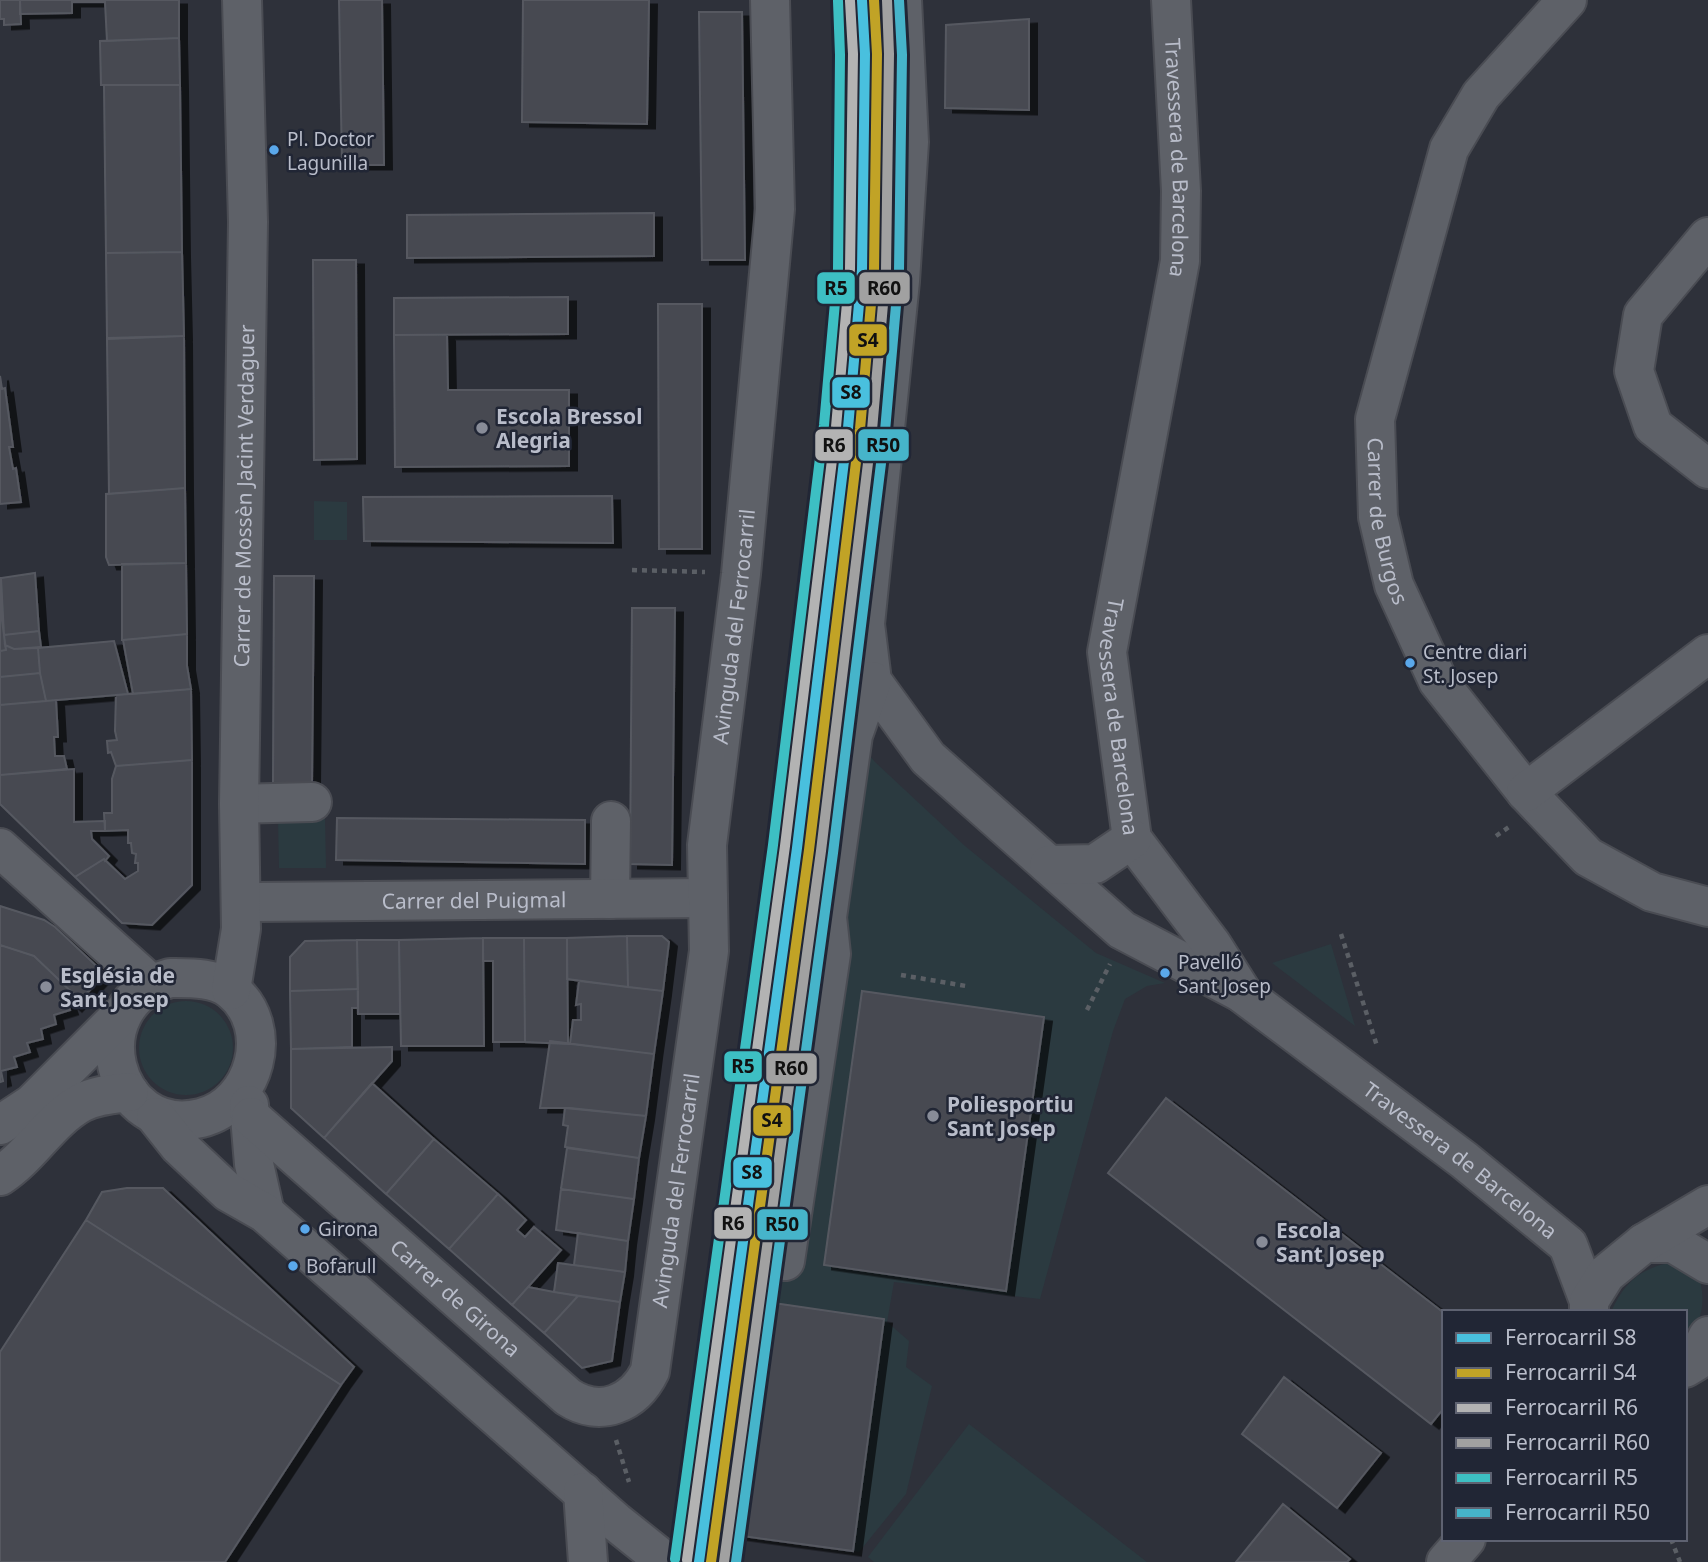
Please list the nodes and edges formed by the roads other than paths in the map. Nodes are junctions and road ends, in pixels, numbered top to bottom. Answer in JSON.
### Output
{"nodes":[{"id":1,"x":242,"y":0,"type":"edge"},
{"id":2,"x":770,"y":0,"type":"edge"},
{"id":3,"x":902,"y":0,"type":"edge"},
{"id":4,"x":1171,"y":0,"type":"edge"},
{"id":5,"x":1567,"y":0,"type":"edge"},
{"id":6,"x":1708,"y":237,"type":"edge"},
{"id":7,"x":1708,"y":468,"type":"edge"},
{"id":8,"x":1708,"y":654,"type":"edge"},
{"id":9,"x":872,"y":681,"type":"junction"},
{"id":10,"x":1526,"y":792,"type":"junction"},
{"id":11,"x":312,"y":802,"type":"dead end"},
{"id":12,"x":239,"y":804,"type":"junction"},
{"id":13,"x":611,"y":821,"type":"dead end"},
{"id":14,"x":1132,"y":839,"type":"junction"},
{"id":15,"x":0,"y":848,"type":"edge"},
{"id":16,"x":1049,"y":865,"type":"junction"},
{"id":17,"x":708,"y":898,"type":"junction"},
{"id":18,"x":610,"y":899,"type":"junction"},
{"id":19,"x":241,"y":902,"type":"junction"},
{"id":20,"x":1708,"y":907,"type":"edge"},
{"id":21,"x":151,"y":984,"type":"junction"},
{"id":22,"x":231,"y":990,"type":"junction"},
{"id":23,"x":1243,"y":994,"type":"junction"},
{"id":24,"x":123,"y":1013,"type":"junction"},
{"id":25,"x":249,"y":1100,"type":"junction"},
{"id":26,"x":143,"y":1105,"type":"junction"},
{"id":27,"x":0,"y":1125,"type":"edge"},
{"id":28,"x":0,"y":1176,"type":"edge"},
{"id":29,"x":1708,"y":1205,"type":"edge"},
{"id":30,"x":265,"y":1213,"type":"junction"},
{"id":31,"x":1569,"y":1245,"type":"junction"},
{"id":32,"x":1638,"y":1248,"type":"junction"},
{"id":33,"x":785,"y":1261,"type":"dead end"},
{"id":34,"x":1708,"y":1264,"type":"edge"},
{"id":35,"x":1589,"y":1306,"type":"edge"},
{"id":36,"x":616,"y":1420,"type":"joint"},
{"id":37,"x":583,"y":1492,"type":"junction"},
{"id":38,"x":1464,"y":1541,"type":"edge"},
{"id":39,"x":654,"y":1553,"type":"edge"},
{"id":40,"x":588,"y":1562,"type":"edge"},
{"id":41,"x":1446,"y":1562,"type":"edge"}],
"edges":[{"from":1,"to":12,"type":"street","name":"Carrer de Mossèn Jacint Verdaguer"},
{"from":2,"to":17,"type":"street","name":"Avinguda del Ferrocarril"},
{"from":3,"to":9,"type":"street"},
{"from":4,"to":14,"type":"street","name":"Travessera de Barcelona"},
{"from":5,"to":10,"type":"street","name":"Carrer de Burgos"},
{"from":6,"to":7,"type":"street"},
{"from":8,"to":10,"type":"street"},
{"from":9,"to":16,"type":"street"},
{"from":9,"to":33,"type":"street"},
{"from":10,"to":20,"type":"street","name":"Carrer de Burgos"},
{"from":11,"to":12,"type":"street"},
{"from":12,"to":19,"type":"street","name":"Carrer de Mossèn Jacint Verdaguer"},
{"from":13,"to":18,"type":"street"},
{"from":14,"to":16,"type":"street"},
{"from":14,"to":23,"type":"street","name":"Travessera de Barcelona"},
{"from":15,"to":21,"type":"street"},
{"from":16,"to":23,"type":"street"},
{"from":17,"to":18,"type":"street","name":"Carrer del Puigmal"},
{"from":17,"to":36,"type":"street","name":"Avinguda del Ferrocarril"},
{"from":18,"to":19,"type":"street","name":"Carrer del Puigmal"},
{"from":19,"to":22,"type":"street","name":"Carrer de Mossèn Jacint Verdaguer"},
{"from":21,"to":22,"type":"street"},
{"from":21,"to":24,"type":"street"},
{"from":22,"to":25,"type":"street"},
{"from":23,"to":31,"type":"street","name":"Travessera de Barcelona"},
{"from":24,"to":26,"type":"street"},
{"from":24,"to":27,"type":"street"},
{"from":25,"to":26,"type":"street"},
{"from":25,"to":30,"type":"street"},
{"from":25,"to":36,"type":"street","name":"Carrer de Girona"},
{"from":26,"to":28,"type":"street"},
{"from":26,"to":30,"type":"street"},
{"from":29,"to":32,"type":"street"},
{"from":30,"to":37,"type":"street"},
{"from":31,"to":32,"type":"street","name":"Travessera de Barcelona"},
{"from":31,"to":35,"type":"street","name":"Travessera de Barcelona"},
{"from":32,"to":34,"type":"street","name":"Travessera de Barcelona"},
{"from":32,"to":35,"type":"street"},
{"from":37,"to":39,"type":"street"},
{"from":37,"to":40,"type":"street"},
{"from":38,"to":41,"type":"street"}]}
